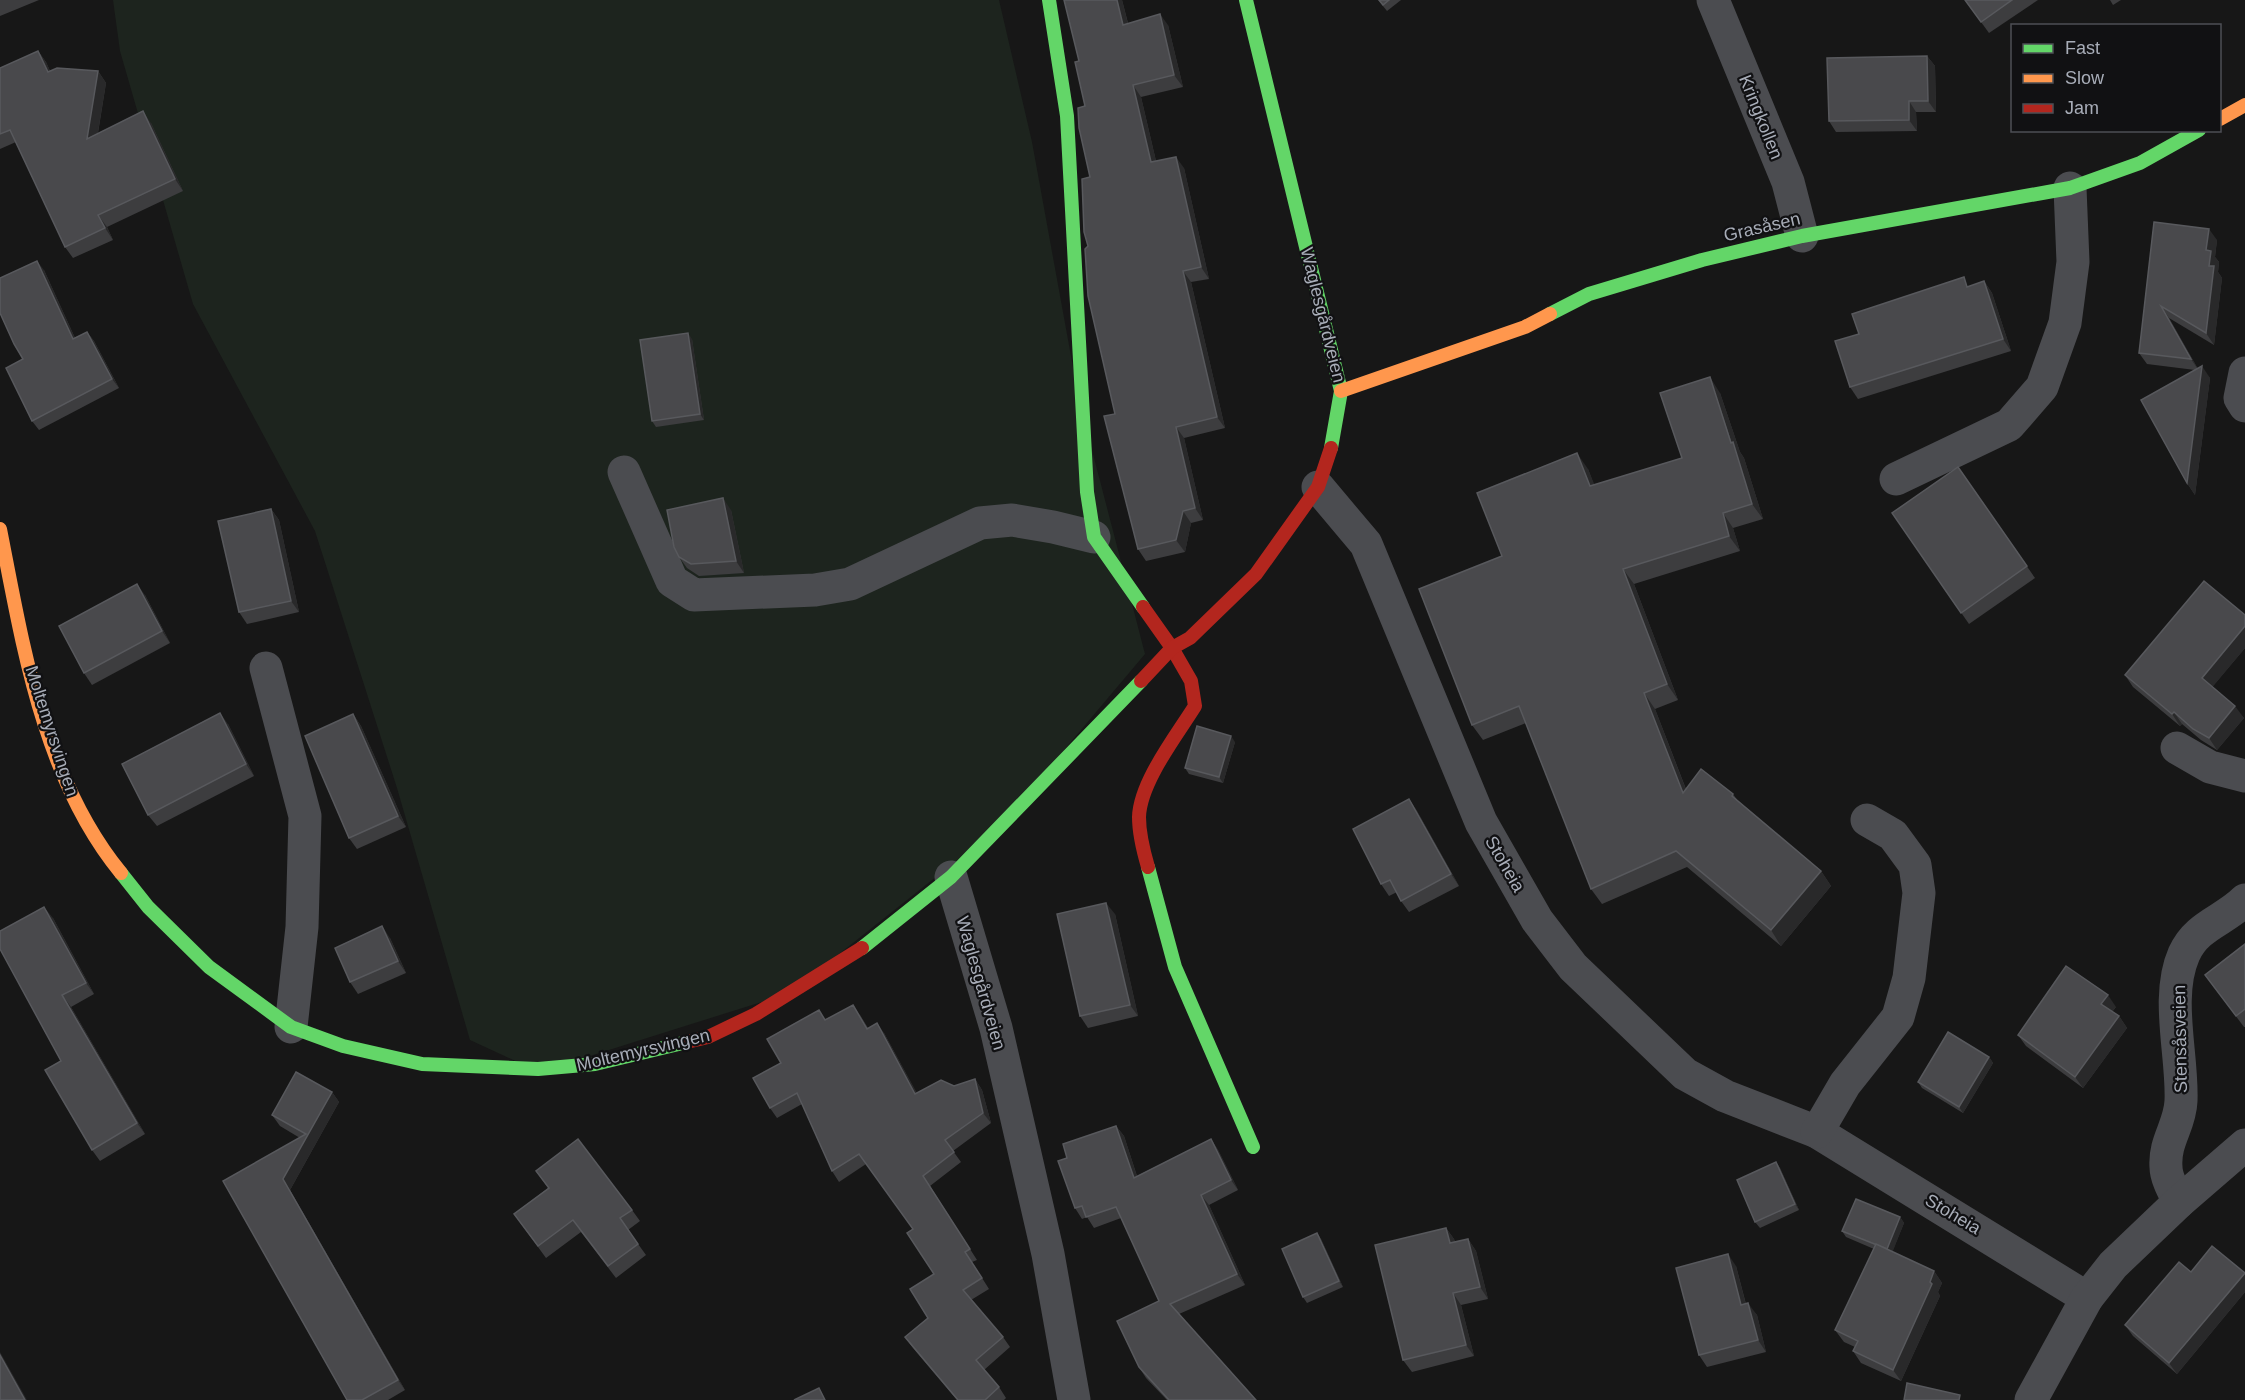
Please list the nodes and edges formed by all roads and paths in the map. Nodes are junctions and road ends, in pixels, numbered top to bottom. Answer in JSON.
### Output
{"nodes":[{"id":1,"x":1049,"y":0,"type":"edge"},
{"id":2,"x":1246,"y":0,"type":"edge"},
{"id":3,"x":1713,"y":0,"type":"edge"},
{"id":4,"x":2245,"y":105,"type":"edge"},
{"id":5,"x":2221,"y":118,"type":"edge"},
{"id":6,"x":2195,"y":132,"type":"edge"},
{"id":7,"x":2070,"y":188,"type":"junction"},
{"id":8,"x":1802,"y":236,"type":"junction"},
{"id":9,"x":2245,"y":373,"type":"edge"},
{"id":10,"x":1341,"y":391,"type":"junction"},
{"id":11,"x":2245,"y":406,"type":"edge"},
{"id":12,"x":624,"y":472,"type":"dead end"},
{"id":13,"x":1896,"y":479,"type":"dead end"},
{"id":14,"x":1318,"y":487,"type":"junction"},
{"id":15,"x":1,"y":535,"type":"edge"},
{"id":16,"x":1094,"y":537,"type":"junction"},
{"id":17,"x":1172,"y":648,"type":"junction"},
{"id":18,"x":266,"y":668,"type":"dead end"},
{"id":19,"x":2177,"y":748,"type":"dead end"},
{"id":20,"x":2245,"y":776,"type":"edge"},
{"id":21,"x":1868,"y":820,"type":"dead end"},
{"id":22,"x":951,"y":877,"type":"junction"},
{"id":23,"x":2245,"y":900,"type":"edge"},
{"id":24,"x":291,"y":1027,"type":"junction"},
{"id":25,"x":1817,"y":1132,"type":"junction"},
{"id":26,"x":2245,"y":1145,"type":"edge"},
{"id":27,"x":1253,"y":1148,"type":"dead end"},
{"id":28,"x":2179,"y":1202,"type":"junction"},
{"id":29,"x":2087,"y":1298,"type":"junction"},
{"id":30,"x":1074,"y":1400,"type":"edge"},
{"id":31,"x":2031,"y":1400,"type":"edge"}],
"edges":[{"from":1,"to":16,"type":"main road"},
{"from":2,"to":10,"type":"main road","name":"Waglesgårdveien"},
{"from":3,"to":8,"type":"street","name":"Kringkollen"},
{"from":4,"to":5,"type":"main road"},
{"from":6,"to":7,"type":"main road","name":"Grasåsen"},
{"from":7,"to":8,"type":"main road","name":"Grasåsen"},
{"from":7,"to":13,"type":"street"},
{"from":8,"to":10,"type":"main road","name":"Grasåsen"},
{"from":9,"to":11,"type":"street"},
{"from":10,"to":14,"type":"main road","name":"Waglesgårdveien"},
{"from":12,"to":16,"type":"street"},
{"from":14,"to":17,"type":"main road","name":"Waglesgårdveien"},
{"from":14,"to":25,"type":"street","name":"Stoheia"},
{"from":15,"to":24,"type":"main road","name":"Moltemyrsvingen"},
{"from":16,"to":17,"type":"main road"},
{"from":17,"to":22,"type":"main road","name":"Waglesgårdveien"},
{"from":17,"to":27,"type":"main road"},
{"from":18,"to":24,"type":"street"},
{"from":19,"to":20,"type":"street"},
{"from":21,"to":25,"type":"street"},
{"from":22,"to":24,"type":"main road","name":"Moltemyrsvingen"},
{"from":22,"to":30,"type":"street","name":"Waglesgårdveien"},
{"from":23,"to":28,"type":"street","name":"Stensåsveien"},
{"from":25,"to":29,"type":"street","name":"Stoheia"},
{"from":26,"to":28,"type":"street"},
{"from":28,"to":29,"type":"street"},
{"from":29,"to":31,"type":"street"}]}
